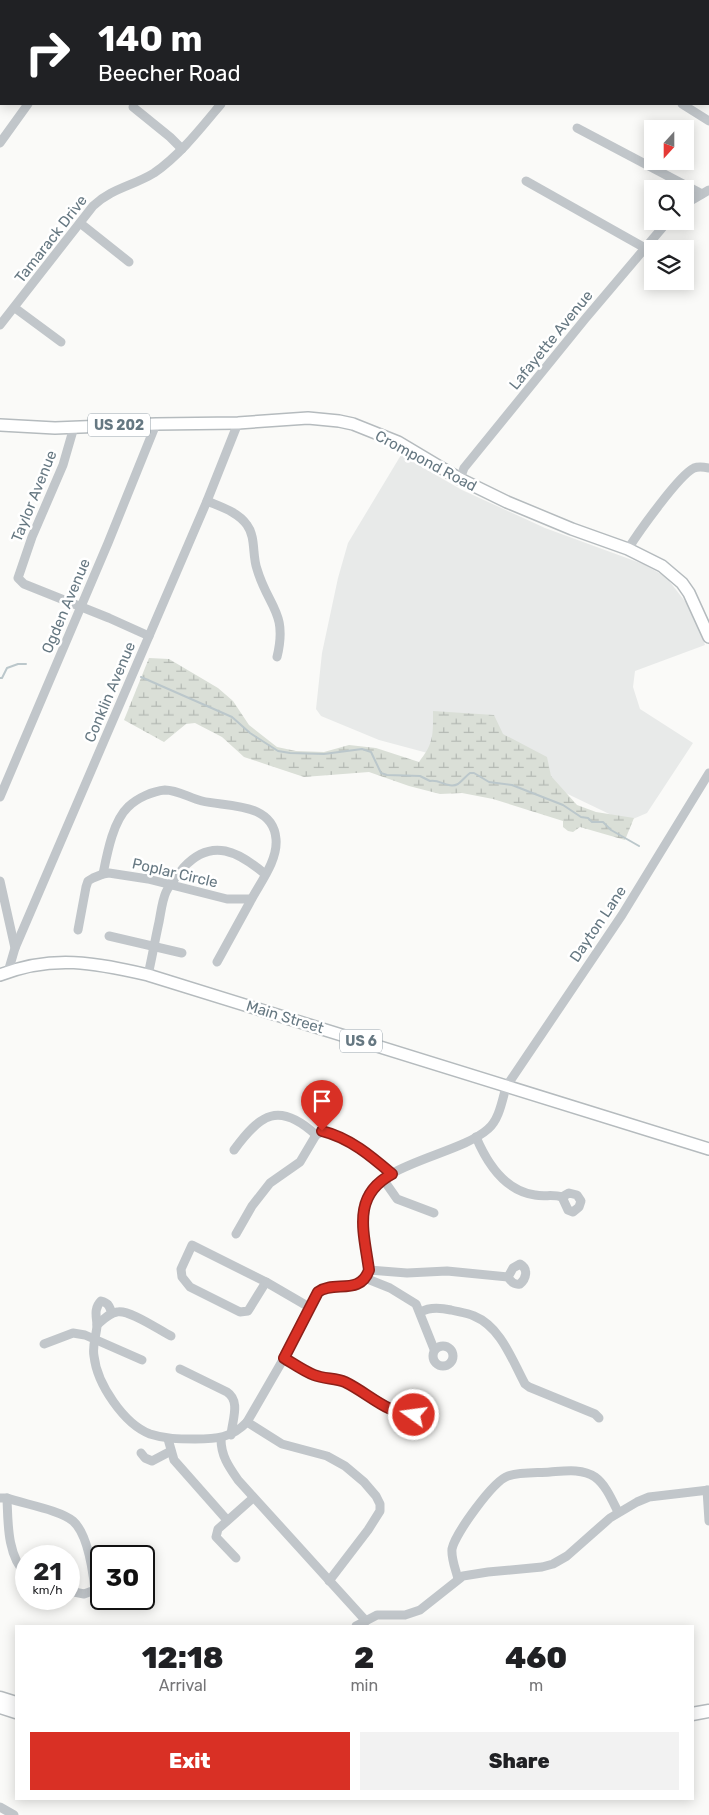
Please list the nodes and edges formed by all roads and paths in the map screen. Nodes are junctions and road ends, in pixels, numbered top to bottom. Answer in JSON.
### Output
{"nodes":[{"id":1,"x":27,"y":105,"type":"edge"},
{"id":2,"x":220,"y":105,"type":"edge"},
{"id":3,"x":684,"y":105,"type":"edge"},
{"id":4,"x":132,"y":107,"type":"dead end"},
{"id":5,"x":709,"y":121,"type":"edge"},
{"id":6,"x":577,"y":128,"type":"dead end"},
{"id":7,"x":0,"y":143,"type":"edge"},
{"id":8,"x":182,"y":149,"type":"junction"},
{"id":9,"x":526,"y":181,"type":"dead end"},
{"id":10,"x":706,"y":192,"type":"edge"},
{"id":11,"x":694,"y":199,"type":"edge"},
{"id":12,"x":80,"y":223,"type":"junction"},
{"id":13,"x":660,"y":230,"type":"edge"},
{"id":14,"x":652,"y":240,"type":"edge"},
{"id":15,"x":644,"y":247,"type":"edge"},
{"id":16,"x":644,"y":249,"type":"edge"},
{"id":17,"x":129,"y":262,"type":"dead end"},
{"id":18,"x":15,"y":308,"type":"junction"},
{"id":19,"x":0,"y":325,"type":"edge"},
{"id":20,"x":61,"y":342,"type":"dead end"},
{"id":21,"x":238,"y":423,"type":"junction"},
{"id":22,"x":156,"y":424,"type":"junction"},
{"id":23,"x":0,"y":425,"type":"edge"},
{"id":24,"x":74,"y":427,"type":"junction"},
{"id":25,"x":709,"y":468,"type":"edge"},
{"id":26,"x":460,"y":479,"type":"junction"},
{"id":27,"x":207,"y":501,"type":"junction"},
{"id":28,"x":628,"y":549,"type":"junction"},
{"id":29,"x":80,"y":607,"type":"junction"},
{"id":30,"x":149,"y":636,"type":"junction"},
{"id":31,"x":709,"y":637,"type":"edge"},
{"id":32,"x":277,"y":657,"type":"dead end"},
{"id":33,"x":709,"y":773,"type":"edge"},
{"id":34,"x":0,"y":797,"type":"edge"},
{"id":35,"x":103,"y":874,"type":"junction"},
{"id":36,"x":265,"y":874,"type":"junction"},
{"id":37,"x":0,"y":881,"type":"edge"},
{"id":38,"x":170,"y":886,"type":"junction"},
{"id":39,"x":251,"y":899,"type":"junction"},
{"id":40,"x":78,"y":930,"type":"dead end"},
{"id":41,"x":109,"y":936,"type":"dead end"},
{"id":42,"x":154,"y":945,"type":"junction"},
{"id":43,"x":15,"y":948,"type":"junction"},
{"id":44,"x":182,"y":953,"type":"dead end"},
{"id":45,"x":217,"y":962,"type":"dead end"},
{"id":46,"x":4,"y":973,"type":"edge"},
{"id":47,"x":148,"y":975,"type":"junction"},
{"id":48,"x":506,"y":1087,"type":"junction"},
{"id":49,"x":316,"y":1134,"type":"junction"},
{"id":50,"x":476,"y":1137,"type":"junction"},
{"id":51,"x":709,"y":1149,"type":"edge"},
{"id":52,"x":234,"y":1150,"type":"dead end"},
{"id":53,"x":392,"y":1174,"type":"junction"},
{"id":54,"x":383,"y":1179,"type":"junction"},
{"id":55,"x":562,"y":1197,"type":"dead end"},
{"id":56,"x":434,"y":1212,"type":"dead end"},
{"id":57,"x":236,"y":1234,"type":"dead end"},
{"id":58,"x":367,"y":1274,"type":"junction"},
{"id":59,"x":508,"y":1277,"type":"dead end"},
{"id":60,"x":266,"y":1282,"type":"junction"},
{"id":61,"x":309,"y":1307,"type":"junction"},
{"id":62,"x":421,"y":1312,"type":"junction"},
{"id":63,"x":112,"y":1313,"type":"junction"},
{"id":64,"x":97,"y":1325,"type":"junction"},
{"id":65,"x":171,"y":1336,"type":"dead end"},
{"id":66,"x":94,"y":1340,"type":"junction"},
{"id":67,"x":44,"y":1344,"type":"dead end"},
{"id":68,"x":434,"y":1349,"type":"dead end"},
{"id":69,"x":284,"y":1358,"type":"junction"},
{"id":70,"x":142,"y":1360,"type":"dead end"},
{"id":71,"x":180,"y":1370,"type":"dead end"},
{"id":72,"x":397,"y":1412,"type":"dead end"},
{"id":73,"x":599,"y":1418,"type":"dead end"},
{"id":74,"x":247,"y":1422,"type":"junction"},
{"id":75,"x":231,"y":1435,"type":"junction"},
{"id":76,"x":221,"y":1438,"type":"junction"},
{"id":77,"x":168,"y":1439,"type":"junction"},
{"id":78,"x":171,"y":1451,"type":"junction"},
{"id":79,"x":142,"y":1452,"type":"dead end"},
{"id":80,"x":708,"y":1490,"type":"edge"},
{"id":81,"x":4,"y":1498,"type":"edge"},
{"id":82,"x":253,"y":1498,"type":"junction"},
{"id":83,"x":618,"y":1512,"type":"junction"},
{"id":84,"x":227,"y":1520,"type":"junction"},
{"id":85,"x":709,"y":1521,"type":"edge"},
{"id":86,"x":15,"y":1557,"type":"edge"},
{"id":87,"x":236,"y":1558,"type":"dead end"},
{"id":88,"x":458,"y":1579,"type":"junction"},
{"id":89,"x":329,"y":1581,"type":"junction"},
{"id":90,"x":80,"y":1593,"type":"edge"},
{"id":91,"x":366,"y":1621,"type":"junction"},
{"id":92,"x":358,"y":1625,"type":"edge"},
{"id":93,"x":0,"y":1698,"type":"edge"},
{"id":94,"x":15,"y":1703,"type":"edge"},
{"id":95,"x":0,"y":1707,"type":"edge"},
{"id":96,"x":709,"y":1711,"type":"edge"},
{"id":97,"x":15,"y":1712,"type":"edge"},
{"id":98,"x":694,"y":1714,"type":"edge"},
{"id":99,"x":709,"y":1718,"type":"edge"},
{"id":100,"x":694,"y":1721,"type":"edge"},
{"id":101,"x":0,"y":1807,"type":"edge"},
{"id":102,"x":14,"y":1815,"type":"edge"}],
"edges":[{"from":1,"to":7,"type":"street"},
{"from":2,"to":8,"type":"street","name":"Tamarack Drive"},
{"from":3,"to":5,"type":"street"},
{"from":4,"to":8,"type":"street"},
{"from":6,"to":10,"type":"street"},
{"from":8,"to":12,"type":"street","name":"Tamarack Drive"},
{"from":9,"to":15,"type":"street"},
{"from":10,"to":11,"type":"street"},
{"from":12,"to":17,"type":"street"},
{"from":12,"to":18,"type":"street","name":"Tamarack Drive"},
{"from":13,"to":14,"type":"street","name":"Lafayette Avenue"},
{"from":16,"to":26,"type":"street","name":"Lafayette Avenue"},
{"from":18,"to":19,"type":"street","name":"Tamarack Drive"},
{"from":18,"to":20,"type":"street"},
{"from":21,"to":22,"type":"main road","name":"Crompond Road","number":"US 202"},
{"from":21,"to":26,"type":"main road","name":"Crompond Road","number":"US 202"},
{"from":21,"to":27,"type":"street","name":"Conklin Avenue"},
{"from":22,"to":24,"type":"main road","name":"Crompond Road","number":"US 202"},
{"from":22,"to":29,"type":"street","name":"Ogden Avenue"},
{"from":23,"to":24,"type":"main road","name":"Crompond Road","number":"US 202"},
{"from":24,"to":29,"type":"street","name":"Taylor Avenue"},
{"from":25,"to":28,"type":"street"},
{"from":26,"to":28,"type":"main road","name":"Crompond Road","number":"US 202"},
{"from":27,"to":30,"type":"street","name":"Conklin Avenue"},
{"from":27,"to":32,"type":"street"},
{"from":28,"to":31,"type":"main road","name":"Crompond Road","number":"US 202"},
{"from":29,"to":30,"type":"street"},
{"from":29,"to":34,"type":"street","name":"Ogden Avenue"},
{"from":30,"to":43,"type":"street","name":"Conklin Avenue"},
{"from":33,"to":48,"type":"street","name":"Dayton Lane"},
{"from":35,"to":36,"type":"street"},
{"from":35,"to":38,"type":"street","name":"Poplar Circle"},
{"from":35,"to":40,"type":"street"},
{"from":36,"to":38,"type":"street"},
{"from":36,"to":39,"type":"street"},
{"from":37,"to":43,"type":"street"},
{"from":38,"to":39,"type":"street","name":"Poplar Circle"},
{"from":38,"to":42,"type":"street"},
{"from":39,"to":45,"type":"street"},
{"from":41,"to":42,"type":"street"},
{"from":42,"to":44,"type":"street"},
{"from":42,"to":47,"type":"street"},
{"from":43,"to":46,"type":"street","name":"Conklin Avenue"},
{"from":46,"to":47,"type":"main road","name":"Main Street","number":"US 6"},
{"from":47,"to":48,"type":"main road","name":"Main Street","number":"US 6"},
{"from":48,"to":50,"type":"street","name":"Dayton Lane"},
{"from":48,"to":51,"type":"main road","name":"Main Street","number":"US 6"},
{"from":49,"to":52,"type":"street"},
{"from":49,"to":53,"type":"street"},
{"from":49,"to":57,"type":"street"},
{"from":50,"to":53,"type":"street","name":"Dayton Lane"},
{"from":50,"to":55,"type":"street"},
{"from":53,"to":54,"type":"street","name":"Dayton Lane"},
{"from":54,"to":56,"type":"street"},
{"from":54,"to":58,"type":"street"},
{"from":58,"to":59,"type":"street"},
{"from":58,"to":61,"type":"street"},
{"from":58,"to":62,"type":"street"},
{"from":60,"to":60,"type":"street"},
{"from":60,"to":61,"type":"street"},
{"from":61,"to":69,"type":"street"},
{"from":62,"to":68,"type":"street"},
{"from":62,"to":73,"type":"street"},
{"from":63,"to":64,"type":"street"},
{"from":63,"to":64,"type":"street"},
{"from":63,"to":65,"type":"street"},
{"from":64,"to":66,"type":"street"},
{"from":66,"to":67,"type":"street"},
{"from":66,"to":70,"type":"street"},
{"from":66,"to":77,"type":"street"},
{"from":69,"to":72,"type":"street"},
{"from":69,"to":74,"type":"street"},
{"from":71,"to":75,"type":"street"},
{"from":74,"to":75,"type":"street"},
{"from":74,"to":89,"type":"street"},
{"from":75,"to":76,"type":"street"},
{"from":76,"to":77,"type":"street"},
{"from":76,"to":82,"type":"street"},
{"from":77,"to":78,"type":"street"},
{"from":78,"to":79,"type":"street"},
{"from":78,"to":84,"type":"street"},
{"from":80,"to":83,"type":"street"},
{"from":80,"to":85,"type":"street"},
{"from":81,"to":86,"type":"street"},
{"from":81,"to":90,"type":"street"},
{"from":82,"to":84,"type":"street"},
{"from":82,"to":89,"type":"street"},
{"from":83,"to":88,"type":"street"},
{"from":83,"to":88,"type":"street"},
{"from":84,"to":87,"type":"street"},
{"from":88,"to":91,"type":"street"},
{"from":89,"to":91,"type":"street"},
{"from":91,"to":92,"type":"street"},
{"from":93,"to":94,"type":"highway"},
{"from":95,"to":97,"type":"highway"},
{"from":96,"to":98,"type":"highway"},
{"from":99,"to":100,"type":"highway"},
{"from":101,"to":102,"type":"street"}]}
